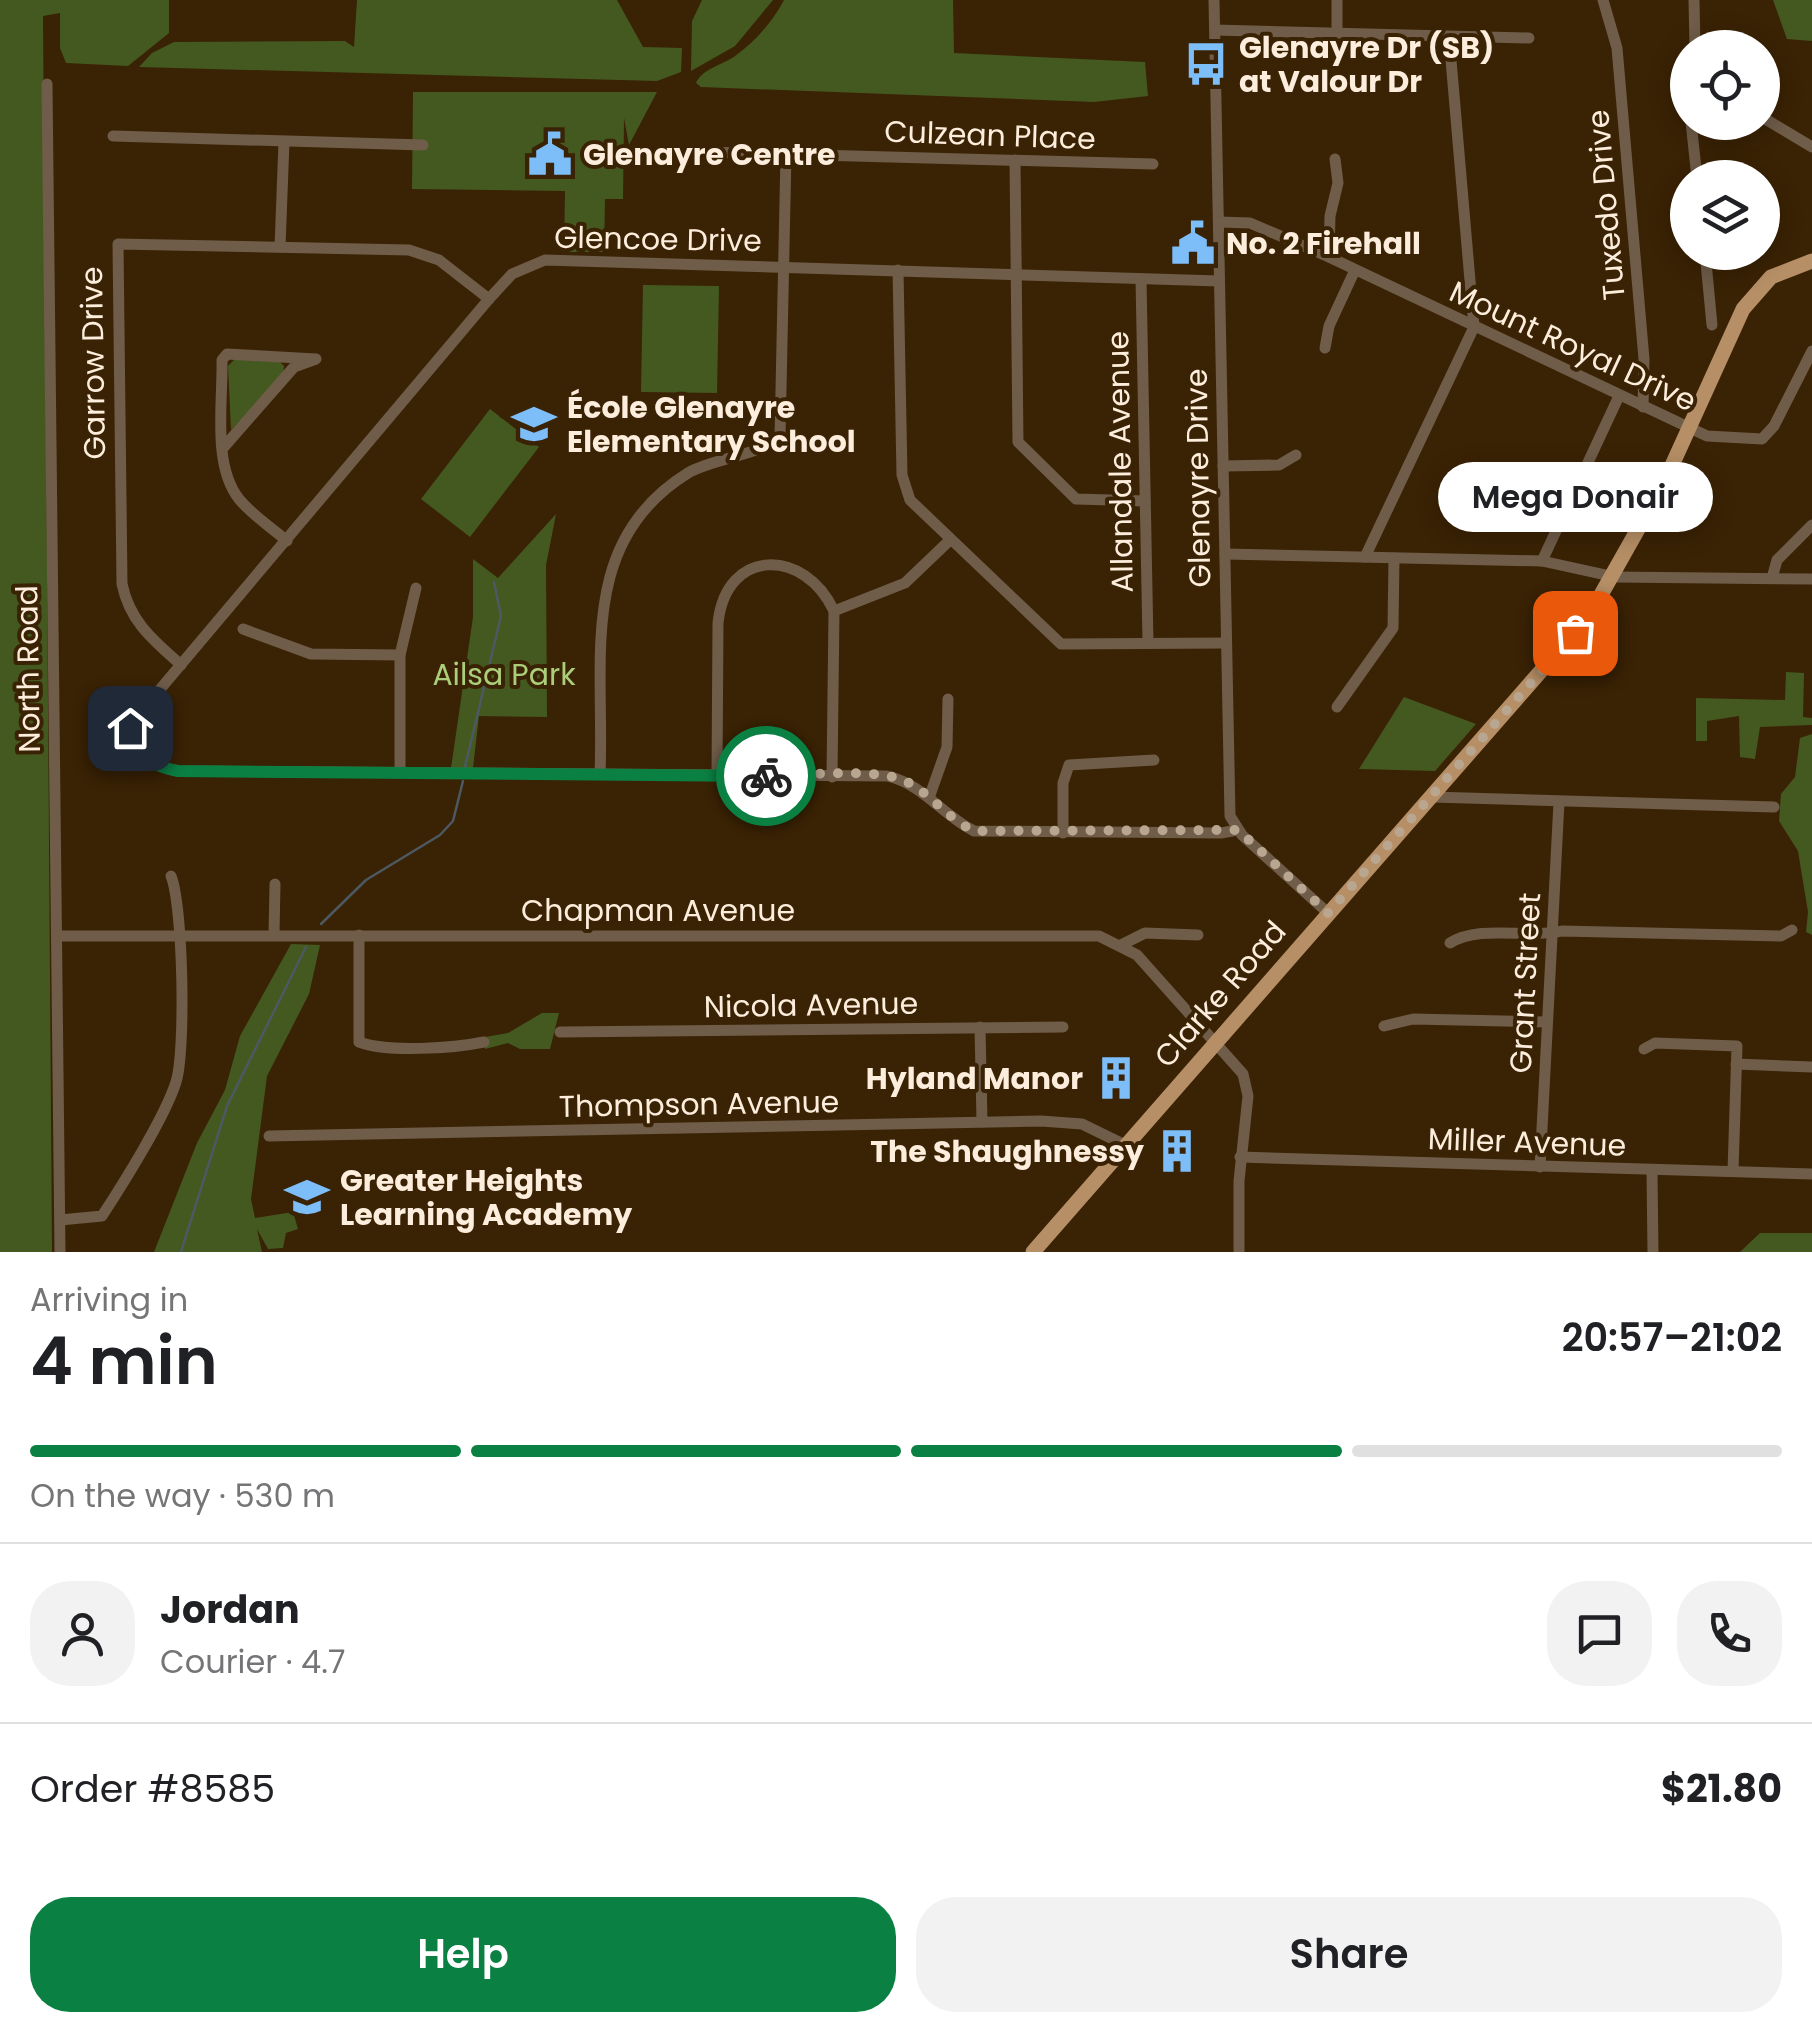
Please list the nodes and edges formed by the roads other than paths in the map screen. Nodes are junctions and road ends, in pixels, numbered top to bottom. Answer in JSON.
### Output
{"nodes":[{"id":1,"x":1214,"y":0,"type":"edge"},
{"id":2,"x":1337,"y":0,"type":"edge"},
{"id":3,"x":1603,"y":0,"type":"edge"},
{"id":4,"x":1694,"y":0,"type":"edge"},
{"id":5,"x":1215,"y":30,"type":"junction"},
{"id":6,"x":1695,"y":30,"type":"edge"},
{"id":7,"x":1337,"y":33,"type":"junction"},
{"id":8,"x":1449,"y":36,"type":"junction"},
{"id":9,"x":1529,"y":38,"type":"dead end"},
{"id":10,"x":48,"y":84,"type":"dead end"},
{"id":11,"x":1780,"y":128,"type":"edge"},
{"id":12,"x":113,"y":136,"type":"dead end"},
{"id":13,"x":284,"y":142,"type":"junction"},
{"id":14,"x":423,"y":144,"type":"dead end"},
{"id":15,"x":1812,"y":147,"type":"edge"},
{"id":16,"x":706,"y":152,"type":"dead end"},
{"id":17,"x":786,"y":154,"type":"junction"},
{"id":18,"x":1335,"y":159,"type":"dead end"},
{"id":19,"x":1016,"y":160,"type":"junction"},
{"id":20,"x":1154,"y":164,"type":"dead end"},
{"id":21,"x":1219,"y":222,"type":"junction"},
{"id":22,"x":280,"y":247,"type":"junction"},
{"id":23,"x":1329,"y":257,"type":"junction"},
{"id":24,"x":1812,"y":261,"type":"edge"},
{"id":25,"x":783,"y":267,"type":"junction"},
{"id":26,"x":898,"y":270,"type":"junction"},
{"id":27,"x":1355,"y":270,"type":"junction"},
{"id":28,"x":1707,"y":270,"type":"edge"},
{"id":29,"x":1812,"y":270,"type":"edge"},
{"id":30,"x":1014,"y":274,"type":"junction"},
{"id":31,"x":1141,"y":279,"type":"junction"},
{"id":32,"x":1219,"y":281,"type":"junction"},
{"id":33,"x":489,"y":300,"type":"junction"},
{"id":34,"x":1712,"y":324,"type":"dead end"},
{"id":35,"x":1474,"y":327,"type":"junction"},
{"id":36,"x":1325,"y":348,"type":"dead end"},
{"id":37,"x":1812,"y":351,"type":"edge"},
{"id":38,"x":1714,"y":378,"type":"junction"},
{"id":39,"x":1619,"y":396,"type":"junction"},
{"id":40,"x":1644,"y":407,"type":"junction"},
{"id":41,"x":1690,"y":429,"type":"junction"},
{"id":42,"x":223,"y":448,"type":"junction"},
{"id":43,"x":1296,"y":455,"type":"dead end"},
{"id":44,"x":1223,"y":466,"type":"junction"},
{"id":45,"x":1145,"y":502,"type":"junction"},
{"id":46,"x":1812,"y":525,"type":"edge"},
{"id":47,"x":950,"y":540,"type":"junction"},
{"id":48,"x":287,"y":541,"type":"junction"},
{"id":49,"x":1225,"y":554,"type":"junction"},
{"id":50,"x":1365,"y":557,"type":"junction"},
{"id":51,"x":1394,"y":558,"type":"junction"},
{"id":52,"x":1542,"y":561,"type":"junction"},
{"id":53,"x":1615,"y":577,"type":"junction"},
{"id":54,"x":1772,"y":578,"type":"junction"},
{"id":55,"x":1812,"y":579,"type":"edge"},
{"id":56,"x":416,"y":588,"type":"dead end"},
{"id":57,"x":834,"y":611,"type":"junction"},
{"id":58,"x":243,"y":629,"type":"dead end"},
{"id":59,"x":1148,"y":643,"type":"junction"},
{"id":60,"x":1226,"y":644,"type":"junction"},
{"id":61,"x":400,"y":655,"type":"junction"},
{"id":62,"x":181,"y":665,"type":"junction"},
{"id":63,"x":948,"y":699,"type":"dead end"},
{"id":64,"x":1336,"y":707,"type":"dead end"},
{"id":65,"x":1154,"y":760,"type":"dead end"},
{"id":66,"x":400,"y":772,"type":"junction"},
{"id":67,"x":600,"y":774,"type":"junction"},
{"id":68,"x":717,"y":775,"type":"junction"},
{"id":69,"x":832,"y":776,"type":"junction"},
{"id":70,"x":1432,"y":796,"type":"junction"},
{"id":71,"x":929,"y":798,"type":"junction"},
{"id":72,"x":1559,"y":802,"type":"junction"},
{"id":73,"x":1774,"y":807,"type":"dead end"},
{"id":74,"x":1238,"y":830,"type":"junction"},
{"id":75,"x":1062,"y":833,"type":"junction"},
{"id":76,"x":171,"y":876,"type":"dead end"},
{"id":77,"x":275,"y":884,"type":"dead end"},
{"id":78,"x":1328,"y":913,"type":"junction"},
{"id":79,"x":1792,"y":930,"type":"dead end"},
{"id":80,"x":1552,"y":934,"type":"junction"},
{"id":81,"x":274,"y":935,"type":"junction"},
{"id":82,"x":359,"y":935,"type":"junction"},
{"id":83,"x":1198,"y":935,"type":"dead end"},
{"id":84,"x":59,"y":936,"type":"junction"},
{"id":85,"x":178,"y":936,"type":"junction"},
{"id":86,"x":1450,"y":942,"type":"dead end"},
{"id":87,"x":1121,"y":945,"type":"junction"},
{"id":88,"x":1547,"y":1022,"type":"junction"},
{"id":89,"x":1063,"y":1026,"type":"dead end"},
{"id":90,"x":1384,"y":1026,"type":"dead end"},
{"id":91,"x":980,"y":1028,"type":"junction"},
{"id":92,"x":560,"y":1032,"type":"dead end"},
{"id":93,"x":1216,"y":1040,"type":"junction"},
{"id":94,"x":484,"y":1042,"type":"dead end"},
{"id":95,"x":1644,"y":1048,"type":"dead end"},
{"id":96,"x":1736,"y":1064,"type":"junction"},
{"id":97,"x":1812,"y":1067,"type":"edge"},
{"id":98,"x":982,"y":1122,"type":"junction"},
{"id":99,"x":269,"y":1136,"type":"dead end"},
{"id":100,"x":1125,"y":1145,"type":"junction"},
{"id":101,"x":1240,"y":1157,"type":"junction"},
{"id":102,"x":1540,"y":1167,"type":"junction"},
{"id":103,"x":1652,"y":1170,"type":"junction"},
{"id":104,"x":1733,"y":1171,"type":"junction"},
{"id":105,"x":1812,"y":1174,"type":"edge"},
{"id":106,"x":60,"y":1220,"type":"junction"},
{"id":107,"x":60,"y":1252,"type":"edge"},
{"id":108,"x":1033,"y":1252,"type":"edge"},
{"id":109,"x":1240,"y":1252,"type":"edge"},
{"id":110,"x":1652,"y":1252,"type":"edge"}],
"edges":[{"from":1,"to":5,"type":"street","name":"Glenayre Drive"},
{"from":2,"to":7,"type":"street"},
{"from":3,"to":40,"type":"street","name":"Tuxedo Drive"},
{"from":4,"to":6,"type":"street"},
{"from":5,"to":7,"type":"street"},
{"from":5,"to":21,"type":"street","name":"Glenayre Drive"},
{"from":7,"to":8,"type":"street"},
{"from":8,"to":9,"type":"street"},
{"from":8,"to":35,"type":"street"},
{"from":10,"to":84,"type":"street","name":"North Road"},
{"from":11,"to":15,"type":"street"},
{"from":12,"to":13,"type":"street"},
{"from":13,"to":14,"type":"street"},
{"from":13,"to":22,"type":"street"},
{"from":16,"to":17,"type":"street","name":"Culzean Place"},
{"from":17,"to":19,"type":"street","name":"Culzean Place"},
{"from":17,"to":25,"type":"street"},
{"from":18,"to":23,"type":"street"},
{"from":19,"to":20,"type":"street","name":"Culzean Place"},
{"from":19,"to":30,"type":"street"},
{"from":21,"to":23,"type":"street","name":"Mount Royal Drive"},
{"from":21,"to":32,"type":"street","name":"Glenayre Drive"},
{"from":22,"to":33,"type":"street","name":"Garrow Drive"},
{"from":22,"to":62,"type":"street","name":"Garrow Drive"},
{"from":23,"to":27,"type":"street","name":"Mount Royal Drive"},
{"from":24,"to":38,"type":"main road","name":"Clarke Road"},
{"from":25,"to":26,"type":"street","name":"Glencoe Drive"},
{"from":25,"to":33,"type":"street","name":"Glencoe Drive"},
{"from":25,"to":67,"type":"street"},
{"from":26,"to":30,"type":"street","name":"Glencoe Drive"},
{"from":26,"to":47,"type":"street"},
{"from":27,"to":35,"type":"street","name":"Mount Royal Drive"},
{"from":27,"to":36,"type":"street"},
{"from":28,"to":34,"type":"street"},
{"from":29,"to":38,"type":"main road","name":"Clarke Road"},
{"from":30,"to":31,"type":"street","name":"Glencoe Drive"},
{"from":30,"to":45,"type":"street"},
{"from":31,"to":32,"type":"street","name":"Glencoe Drive"},
{"from":31,"to":45,"type":"street","name":"Allandale Avenue"},
{"from":32,"to":44,"type":"street","name":"Glenayre Drive"},
{"from":33,"to":48,"type":"street","name":"Glencoe Drive"},
{"from":35,"to":39,"type":"street","name":"Mount Royal Drive"},
{"from":35,"to":50,"type":"street"},
{"from":37,"to":41,"type":"street","name":"Mount Royal Drive"},
{"from":38,"to":41,"type":"main road","name":"Clarke Road"},
{"from":39,"to":40,"type":"street","name":"Mount Royal Drive"},
{"from":39,"to":52,"type":"street"},
{"from":40,"to":41,"type":"street","name":"Mount Royal Drive"},
{"from":41,"to":53,"type":"main road","name":"Clarke Road"},
{"from":42,"to":42,"type":"street"},
{"from":42,"to":48,"type":"street"},
{"from":43,"to":44,"type":"street"},
{"from":44,"to":49,"type":"street","name":"Glenayre Drive"},
{"from":45,"to":59,"type":"street","name":"Allandale Avenue"},
{"from":46,"to":54,"type":"street"},
{"from":47,"to":57,"type":"street"},
{"from":47,"to":59,"type":"street"},
{"from":48,"to":62,"type":"street","name":"Glencoe Drive"},
{"from":49,"to":50,"type":"street"},
{"from":49,"to":60,"type":"street","name":"Glenayre Drive"},
{"from":50,"to":51,"type":"street"},
{"from":51,"to":52,"type":"street"},
{"from":51,"to":64,"type":"street"},
{"from":52,"to":53,"type":"street"},
{"from":53,"to":54,"type":"street"},
{"from":53,"to":70,"type":"main road","name":"Clarke Road"},
{"from":54,"to":55,"type":"street"},
{"from":56,"to":61,"type":"street"},
{"from":57,"to":68,"type":"street"},
{"from":57,"to":69,"type":"street"},
{"from":58,"to":61,"type":"street"},
{"from":59,"to":60,"type":"street"},
{"from":60,"to":74,"type":"street","name":"Glenayre Drive"},
{"from":61,"to":66,"type":"street"},
{"from":62,"to":66,"type":"street","name":"Glencoe Drive"},
{"from":63,"to":71,"type":"street"},
{"from":65,"to":75,"type":"street"},
{"from":66,"to":67,"type":"street"},
{"from":67,"to":68,"type":"street"},
{"from":68,"to":69,"type":"street"},
{"from":69,"to":71,"type":"street"},
{"from":70,"to":72,"type":"street"},
{"from":70,"to":78,"type":"main road","name":"Clarke Road"},
{"from":71,"to":75,"type":"street"},
{"from":72,"to":73,"type":"street"},
{"from":72,"to":80,"type":"street","name":"Grant Street"},
{"from":74,"to":75,"type":"street"},
{"from":74,"to":78,"type":"street"},
{"from":76,"to":85,"type":"street"},
{"from":77,"to":81,"type":"street"},
{"from":78,"to":93,"type":"main road","name":"Clarke Road"},
{"from":79,"to":80,"type":"street"},
{"from":80,"to":86,"type":"street"},
{"from":80,"to":88,"type":"street","name":"Grant Street"},
{"from":81,"to":82,"type":"street","name":"Chapman Avenue"},
{"from":81,"to":85,"type":"street","name":"Chapman Avenue"},
{"from":82,"to":87,"type":"street","name":"Chapman Avenue"},
{"from":82,"to":94,"type":"street"},
{"from":83,"to":87,"type":"street"},
{"from":84,"to":85,"type":"street","name":"Chapman Avenue"},
{"from":84,"to":106,"type":"street","name":"North Road"},
{"from":85,"to":106,"type":"street"},
{"from":87,"to":93,"type":"street","name":"Chapman Avenue"},
{"from":88,"to":90,"type":"street"},
{"from":88,"to":102,"type":"street","name":"Grant Street"},
{"from":89,"to":91,"type":"street","name":"Nicola Avenue"},
{"from":91,"to":92,"type":"street","name":"Nicola Avenue"},
{"from":91,"to":98,"type":"street"},
{"from":93,"to":100,"type":"main road","name":"Clarke Road"},
{"from":93,"to":101,"type":"street","name":"Chapman Avenue"},
{"from":95,"to":96,"type":"street"},
{"from":96,"to":97,"type":"street"},
{"from":96,"to":104,"type":"street"},
{"from":98,"to":99,"type":"street","name":"Thompson Avenue"},
{"from":98,"to":100,"type":"street","name":"Thompson Avenue"},
{"from":100,"to":108,"type":"main road","name":"Clarke Road"},
{"from":101,"to":102,"type":"street","name":"Miller Avenue"},
{"from":101,"to":109,"type":"street","name":"Chapman Avenue"},
{"from":102,"to":103,"type":"street","name":"Miller Avenue"},
{"from":103,"to":104,"type":"street","name":"Miller Avenue"},
{"from":103,"to":110,"type":"street"},
{"from":104,"to":105,"type":"street","name":"Miller Avenue"},
{"from":106,"to":107,"type":"street","name":"North Road"}]}
